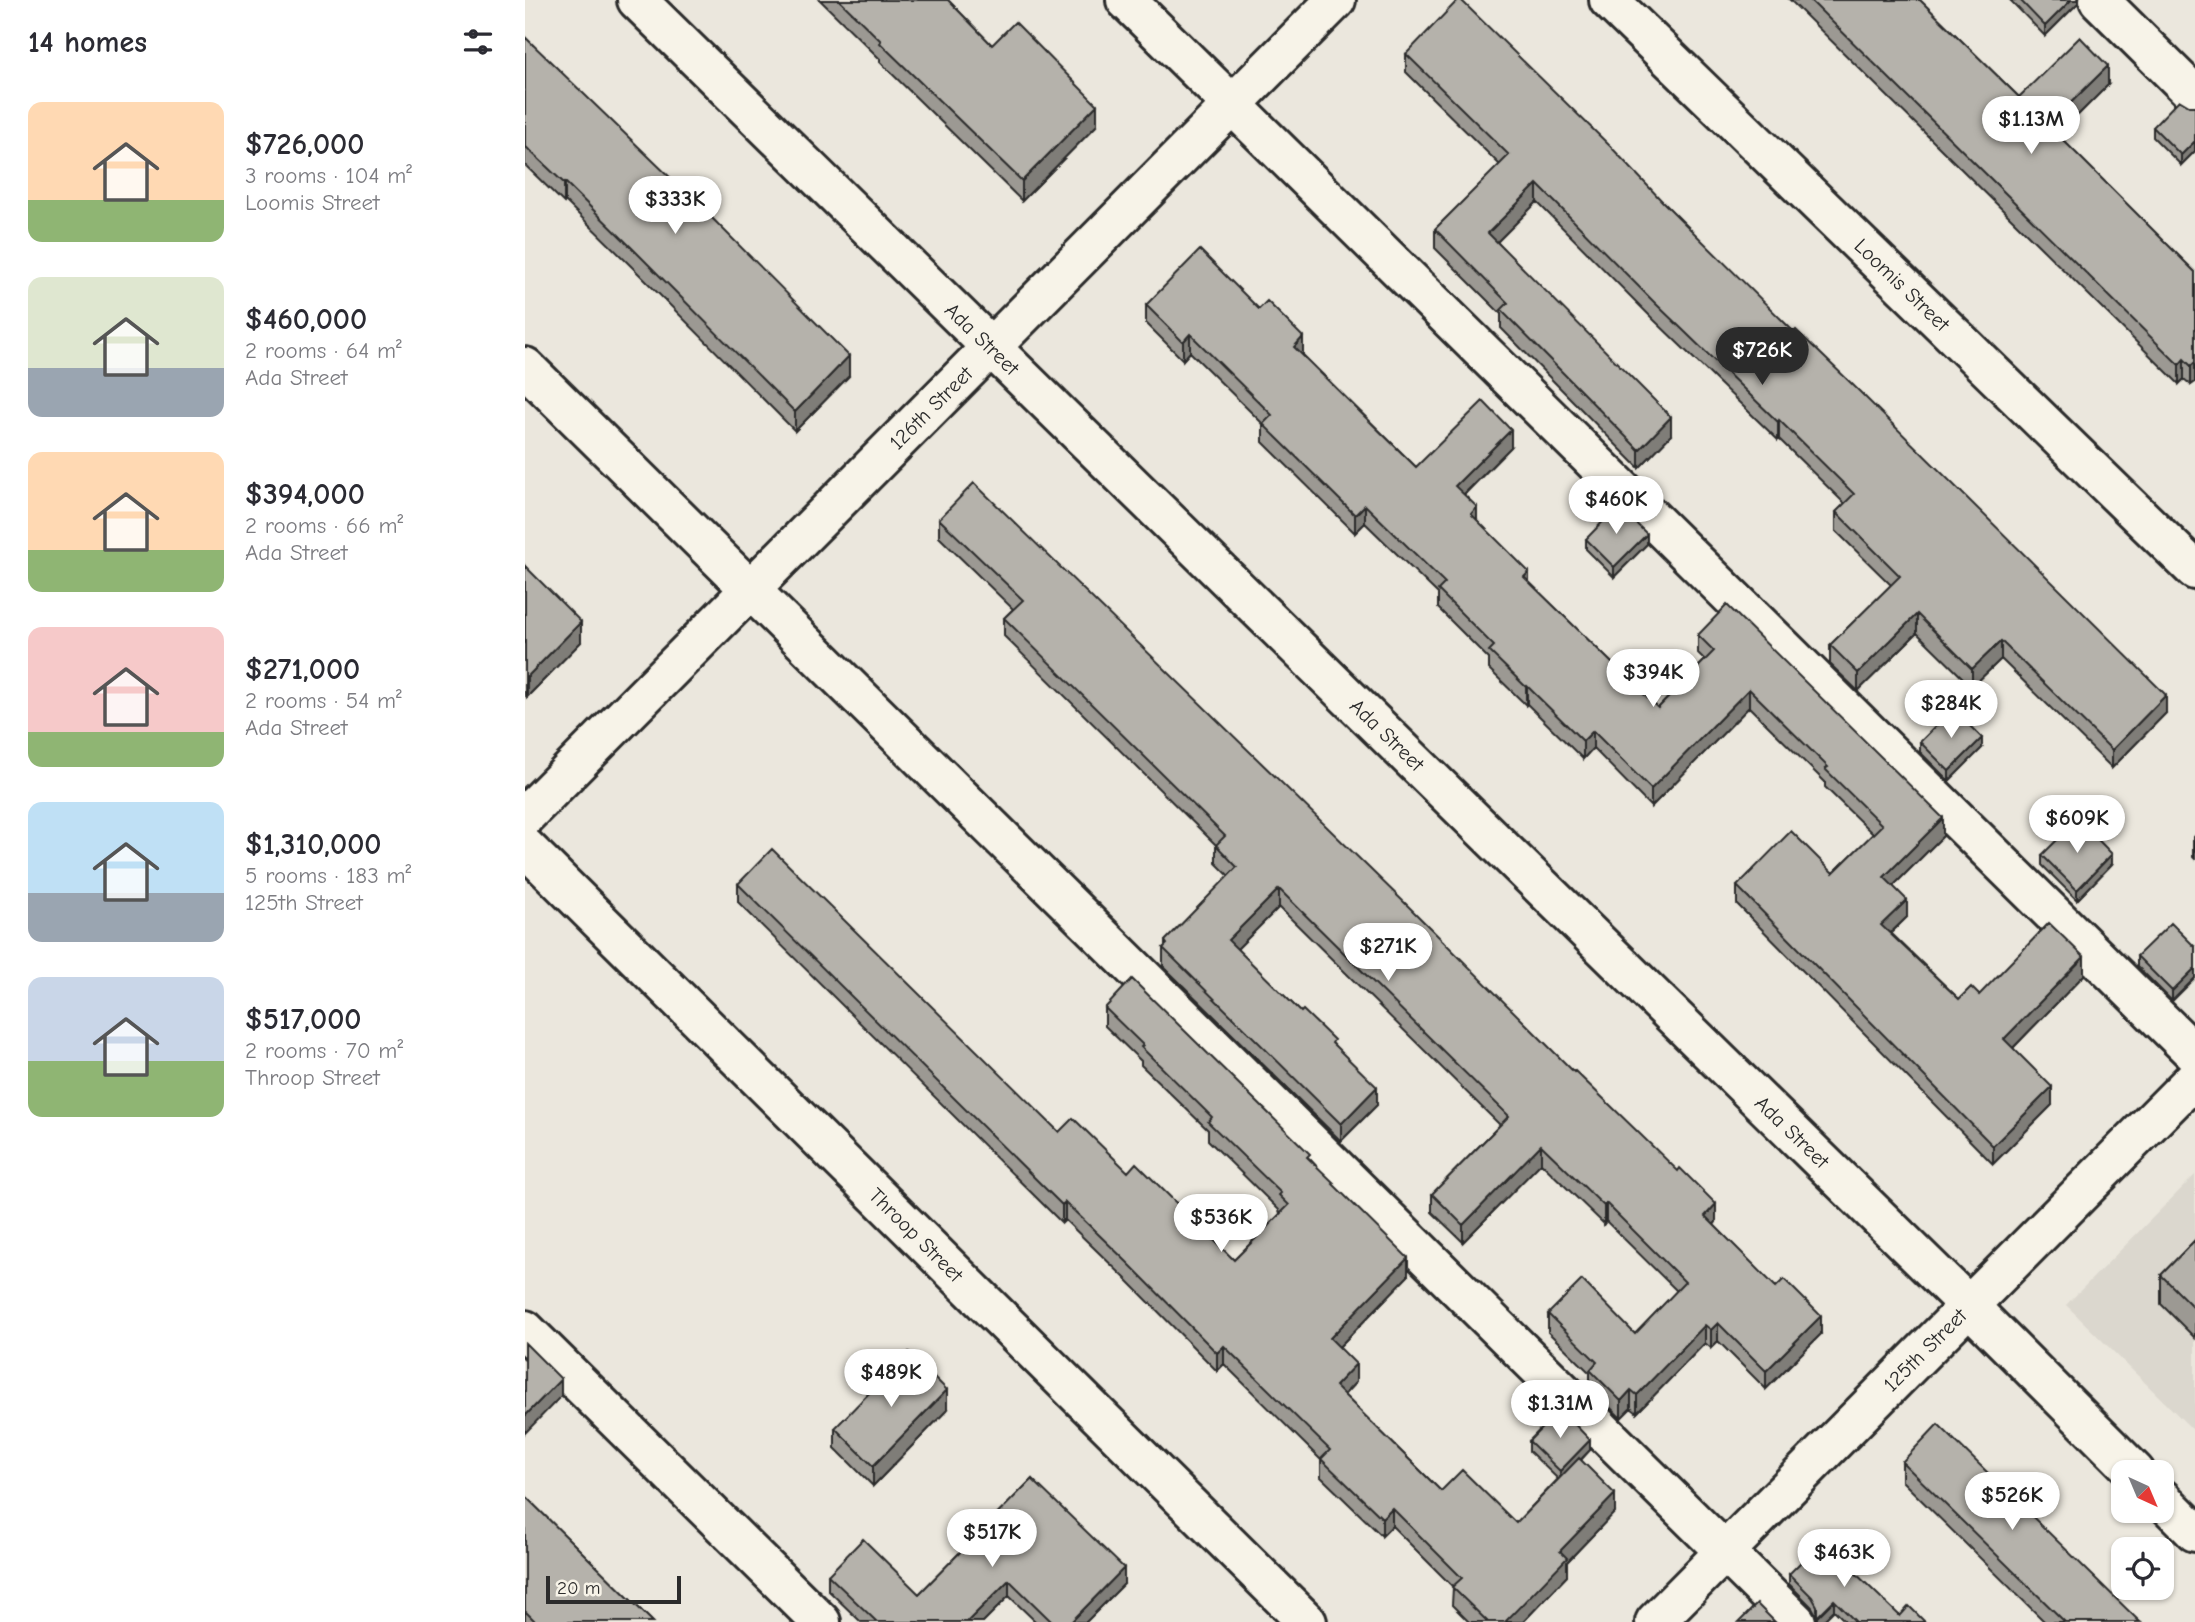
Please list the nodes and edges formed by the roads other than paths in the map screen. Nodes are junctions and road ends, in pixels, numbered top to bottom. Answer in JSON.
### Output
{"nodes":[{"id":1,"x":637,"y":0,"type":"edge"},
{"id":2,"x":1126,"y":0,"type":"edge"},
{"id":3,"x":1336,"y":0,"type":"edge"},
{"id":4,"x":1609,"y":0,"type":"edge"},
{"id":5,"x":2099,"y":0,"type":"edge"},
{"id":6,"x":2195,"y":95,"type":"edge"},
{"id":7,"x":1232,"y":105,"type":"junction"},
{"id":8,"x":991,"y":347,"type":"junction"},
{"id":9,"x":525,"y":368,"type":"edge"},
{"id":10,"x":2195,"y":570,"type":"edge"},
{"id":11,"x":750,"y":590,"type":"junction"},
{"id":12,"x":525,"y":816,"type":"edge"},
{"id":13,"x":525,"y":847,"type":"edge"},
{"id":14,"x":2195,"y":1054,"type":"edge"},
{"id":15,"x":2195,"y":1078,"type":"edge"},
{"id":16,"x":1969,"y":1306,"type":"junction"},
{"id":17,"x":525,"y":1330,"type":"edge"},
{"id":18,"x":2123,"y":1460,"type":"edge"},
{"id":19,"x":2174,"y":1511,"type":"edge"},
{"id":20,"x":2195,"y":1532,"type":"edge"},
{"id":21,"x":1725,"y":1552,"type":"junction"},
{"id":22,"x":821,"y":1622,"type":"edge"},
{"id":23,"x":1307,"y":1622,"type":"edge"},
{"id":24,"x":1655,"y":1622,"type":"edge"},
{"id":25,"x":1796,"y":1622,"type":"edge"}],
"edges":[{"from":1,"to":8,"type":"street","name":"Ada Street"},
{"from":2,"to":7,"type":"street"},
{"from":3,"to":7,"type":"street","name":"126th Street"},
{"from":4,"to":10,"type":"street","name":"Loomis Street"},
{"from":5,"to":6,"type":"street"},
{"from":7,"to":8,"type":"street","name":"126th Street"},
{"from":7,"to":14,"type":"street"},
{"from":8,"to":11,"type":"street","name":"126th Street"},
{"from":8,"to":16,"type":"street","name":"Ada Street"},
{"from":9,"to":11,"type":"street"},
{"from":11,"to":12,"type":"street","name":"126th Street"},
{"from":11,"to":21,"type":"street"},
{"from":13,"to":23,"type":"street","name":"Throop Street"},
{"from":15,"to":16,"type":"street","name":"125th Street"},
{"from":16,"to":18,"type":"street","name":"Ada Street"},
{"from":16,"to":21,"type":"street","name":"125th Street"},
{"from":17,"to":22,"type":"street"},
{"from":19,"to":20,"type":"street"},
{"from":21,"to":24,"type":"street","name":"125th Street"},
{"from":21,"to":25,"type":"street"}]}
